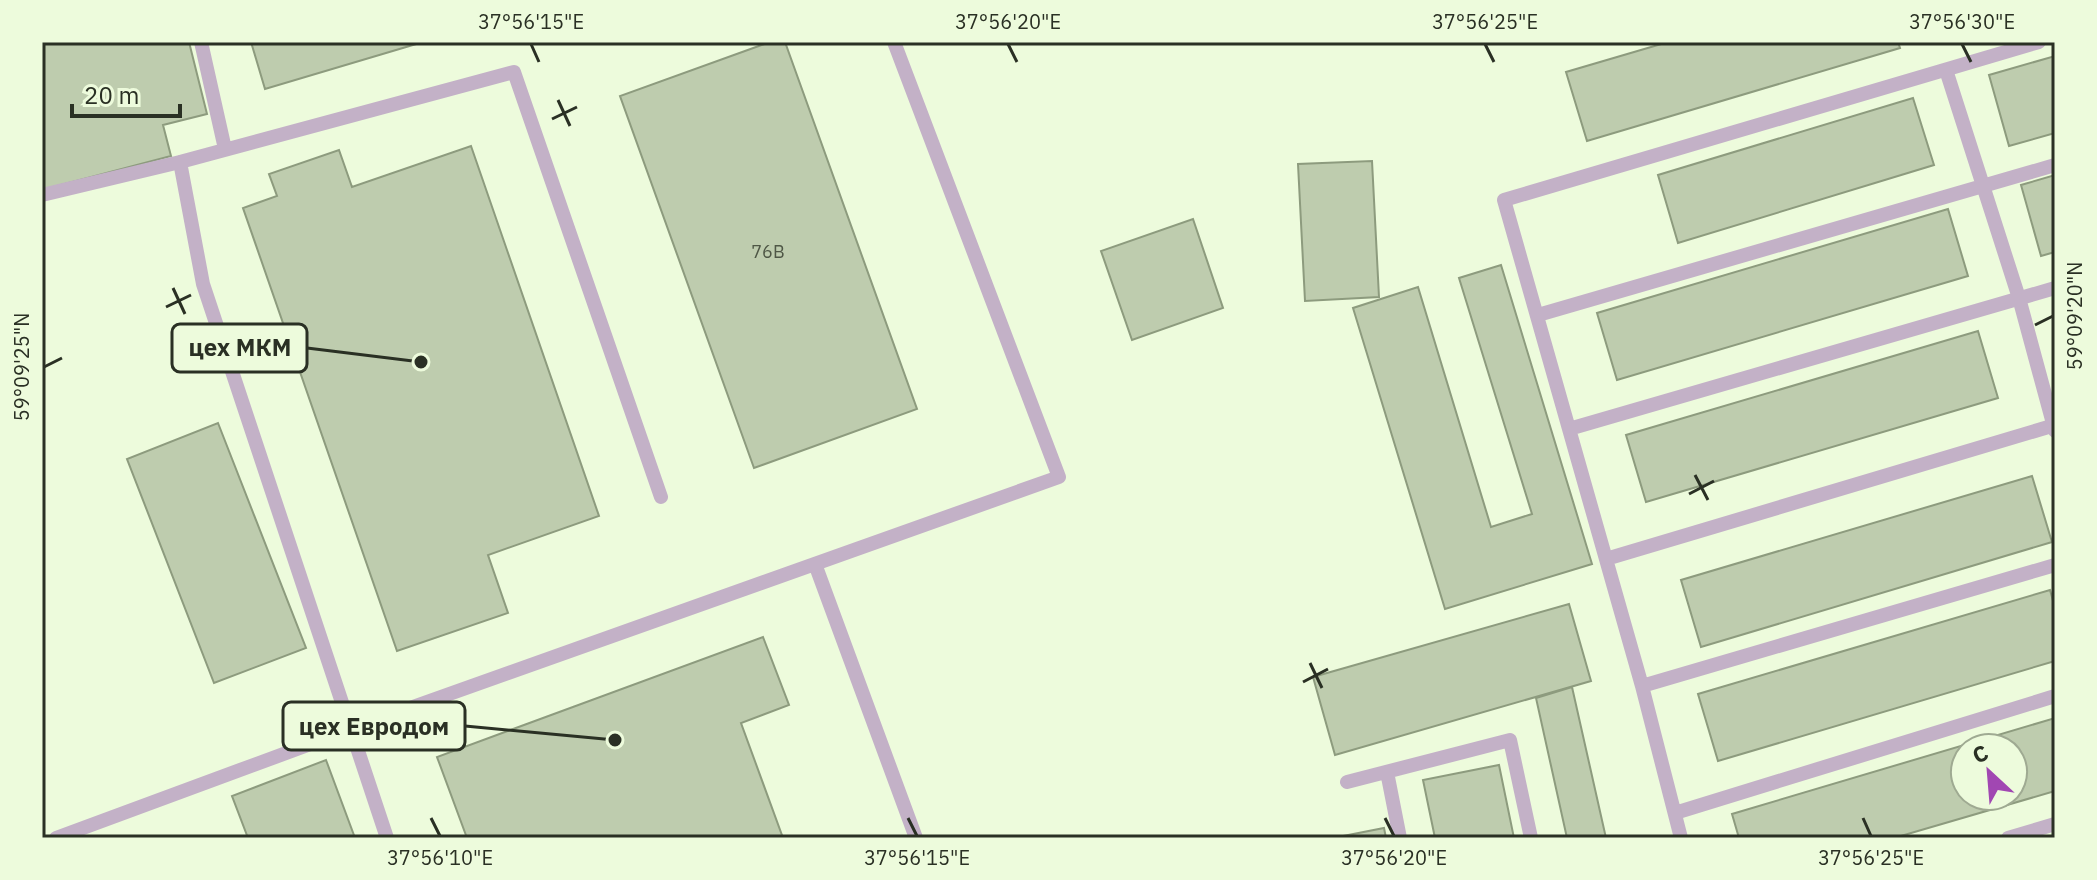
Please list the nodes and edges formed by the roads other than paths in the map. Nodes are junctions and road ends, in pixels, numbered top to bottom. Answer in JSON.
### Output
{"nodes":[{"id":1,"x":201,"y":42,"type":"edge"},
{"id":2,"x":894,"y":42,"type":"edge"},
{"id":3,"x":2039,"y":42,"type":"edge"},
{"id":4,"x":1946,"y":70,"type":"junction"},
{"id":5,"x":225,"y":149,"type":"junction"},
{"id":6,"x":180,"y":162,"type":"junction"},
{"id":7,"x":2055,"y":165,"type":"edge"},
{"id":8,"x":1983,"y":186,"type":"junction"},
{"id":9,"x":42,"y":195,"type":"edge"},
{"id":10,"x":2055,"y":288,"type":"edge"},
{"id":11,"x":2019,"y":298,"type":"junction"},
{"id":12,"x":1538,"y":315,"type":"junction"},
{"id":13,"x":2054,"y":427,"type":"edge"},
{"id":14,"x":1569,"y":429,"type":"junction"},
{"id":15,"x":661,"y":497,"type":"dead end"},
{"id":16,"x":1606,"y":559,"type":"junction"},
{"id":17,"x":815,"y":564,"type":"junction"},
{"id":18,"x":2055,"y":565,"type":"edge"},
{"id":19,"x":1642,"y":686,"type":"junction"},
{"id":20,"x":2055,"y":696,"type":"edge"},
{"id":21,"x":351,"y":729,"type":"junction"},
{"id":22,"x":1387,"y":772,"type":"junction"},
{"id":23,"x":1347,"y":782,"type":"dead end"},
{"id":24,"x":1675,"y":813,"type":"junction"},
{"id":25,"x":2055,"y":824,"type":"edge"},
{"id":26,"x":56,"y":838,"type":"edge"},
{"id":27,"x":387,"y":838,"type":"edge"},
{"id":28,"x":916,"y":838,"type":"edge"},
{"id":29,"x":1400,"y":838,"type":"edge"},
{"id":30,"x":1531,"y":838,"type":"edge"},
{"id":31,"x":1681,"y":838,"type":"edge"},
{"id":32,"x":2008,"y":838,"type":"edge"}],
"edges":[{"from":1,"to":5,"type":"lane"},
{"from":2,"to":17,"type":"lane"},
{"from":3,"to":4,"type":"lane"},
{"from":4,"to":8,"type":"lane"},
{"from":4,"to":12,"type":"lane"},
{"from":5,"to":6,"type":"lane"},
{"from":5,"to":15,"type":"lane"},
{"from":6,"to":9,"type":"lane"},
{"from":6,"to":21,"type":"lane"},
{"from":7,"to":8,"type":"lane"},
{"from":8,"to":11,"type":"lane"},
{"from":8,"to":12,"type":"lane"},
{"from":10,"to":11,"type":"lane"},
{"from":11,"to":13,"type":"lane"},
{"from":11,"to":14,"type":"lane"},
{"from":12,"to":14,"type":"lane"},
{"from":13,"to":16,"type":"lane"},
{"from":14,"to":16,"type":"lane"},
{"from":16,"to":19,"type":"lane"},
{"from":17,"to":21,"type":"lane"},
{"from":17,"to":28,"type":"lane"},
{"from":18,"to":19,"type":"lane"},
{"from":19,"to":24,"type":"lane"},
{"from":20,"to":24,"type":"lane"},
{"from":21,"to":26,"type":"lane"},
{"from":21,"to":27,"type":"lane"},
{"from":22,"to":23,"type":"lane"},
{"from":22,"to":29,"type":"lane"},
{"from":22,"to":30,"type":"lane"},
{"from":24,"to":31,"type":"lane"},
{"from":25,"to":32,"type":"lane"}]}
